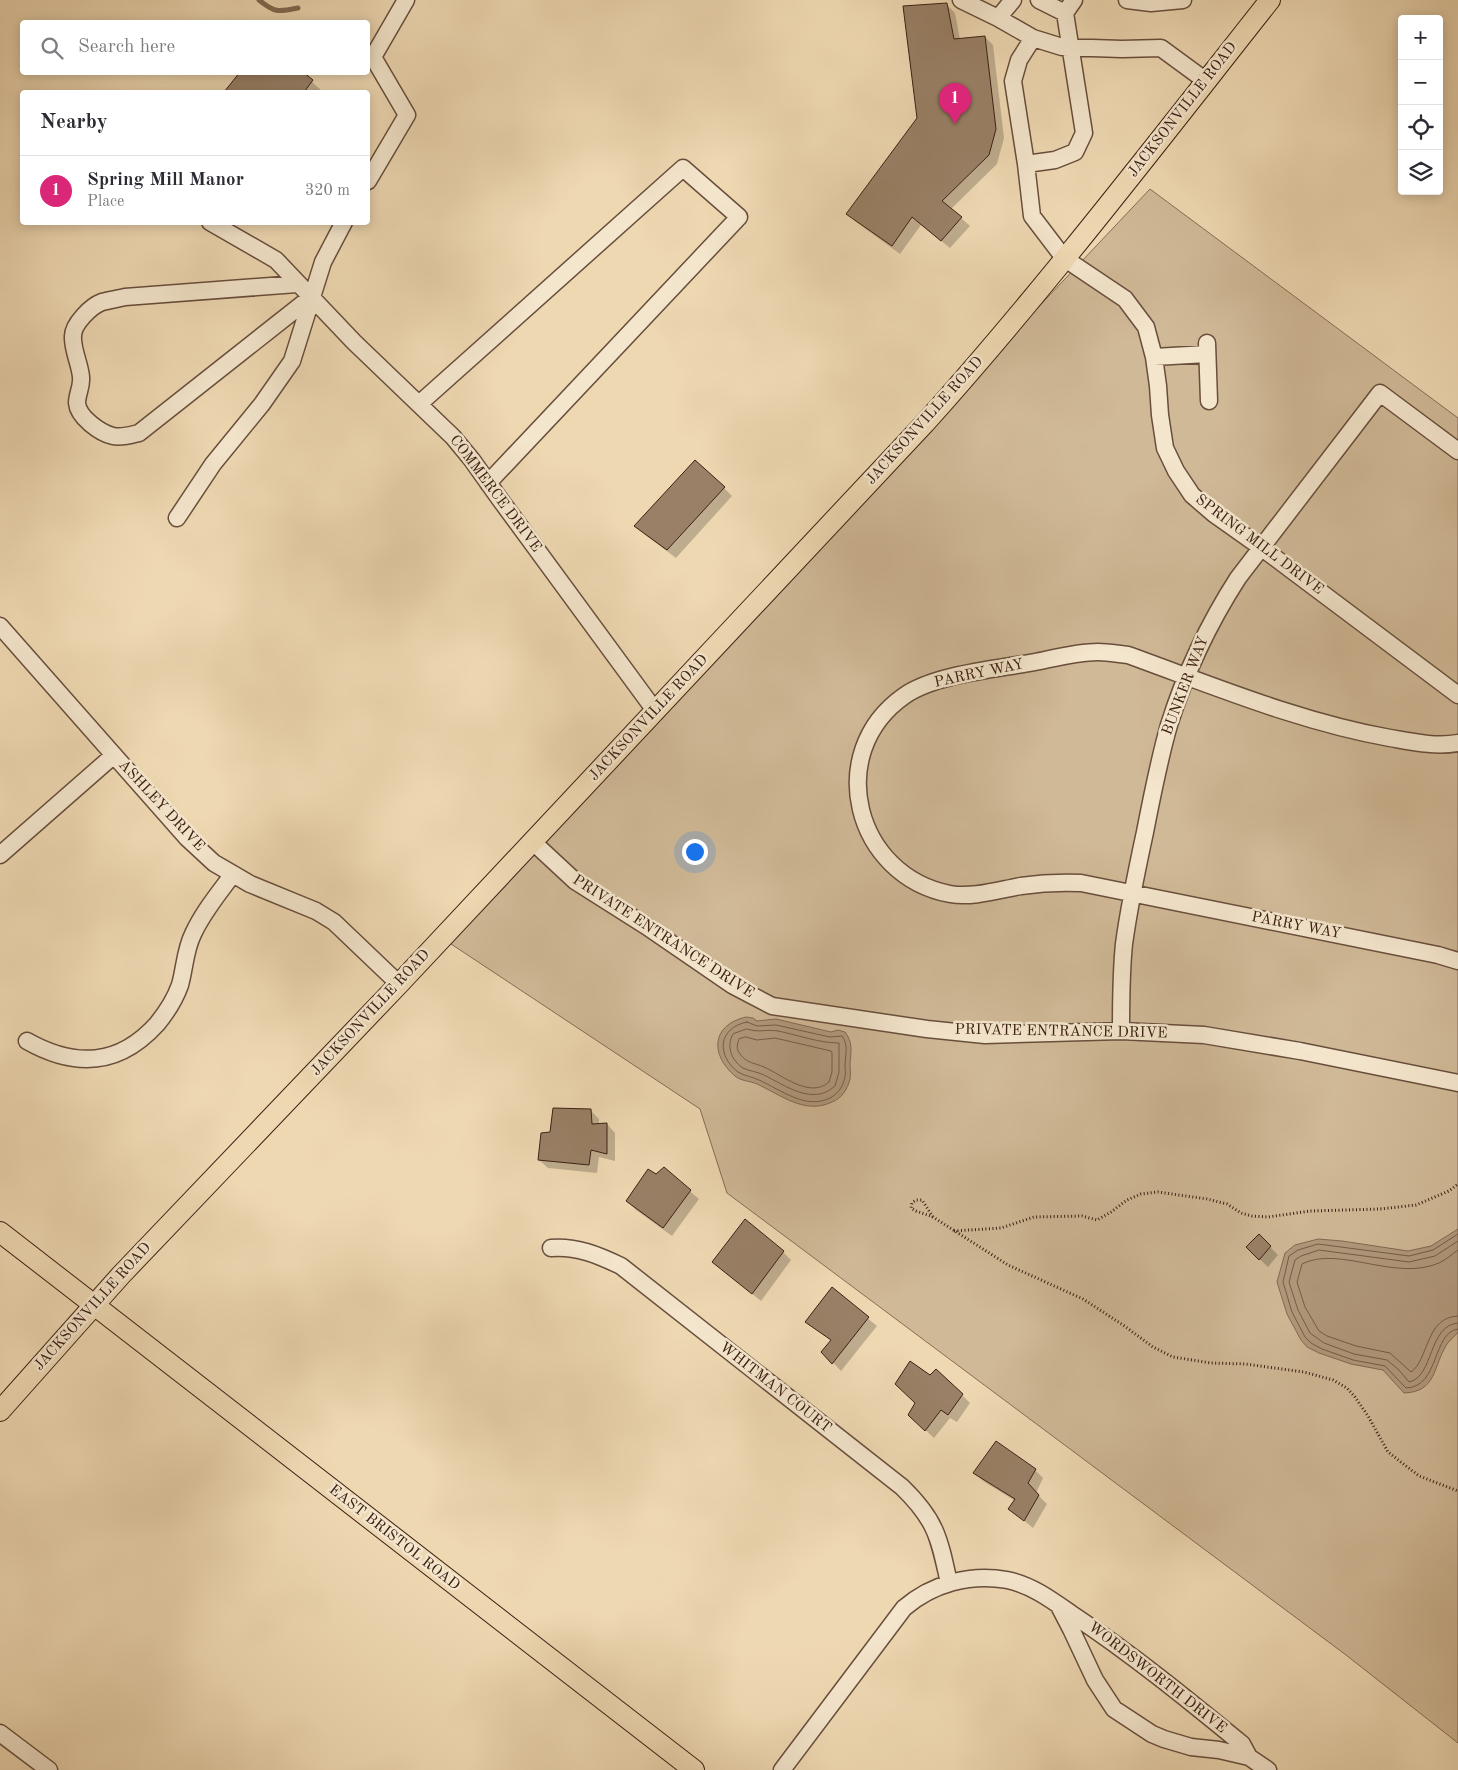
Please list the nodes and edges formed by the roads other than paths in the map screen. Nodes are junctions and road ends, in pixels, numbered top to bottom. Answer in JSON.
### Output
{"nodes":[{"id":1,"x":406,"y":0,"type":"edge"},
{"id":2,"x":961,"y":0,"type":"edge"},
{"id":3,"x":1013,"y":0,"type":"edge"},
{"id":4,"x":1039,"y":0,"type":"edge"},
{"id":5,"x":1127,"y":0,"type":"edge"},
{"id":6,"x":1184,"y":0,"type":"edge"},
{"id":7,"x":1270,"y":0,"type":"edge"},
{"id":8,"x":1069,"y":6,"type":"edge"},
{"id":9,"x":998,"y":18,"type":"junction"},
{"id":10,"x":1033,"y":38,"type":"junction"},
{"id":11,"x":1071,"y":48,"type":"junction"},
{"id":12,"x":1206,"y":81,"type":"junction"},
{"id":13,"x":1026,"y":164,"type":"junction"},
{"id":14,"x":370,"y":178,"type":"edge"},
{"id":15,"x":215,"y":225,"type":"edge"},
{"id":16,"x":342,"y":225,"type":"edge"},
{"id":17,"x":1064,"y":258,"type":"junction"},
{"id":18,"x":297,"y":284,"type":"junction"},
{"id":19,"x":310,"y":298,"type":"junction"},
{"id":20,"x":1154,"y":357,"type":"junction"},
{"id":21,"x":1209,"y":401,"type":"dead end"},
{"id":22,"x":419,"y":404,"type":"junction"},
{"id":23,"x":1458,"y":451,"type":"edge"},
{"id":24,"x":488,"y":483,"type":"junction"},
{"id":25,"x":177,"y":518,"type":"dead end"},
{"id":26,"x":1262,"y":548,"type":"junction"},
{"id":27,"x":0,"y":626,"type":"edge"},
{"id":28,"x":1188,"y":676,"type":"junction"},
{"id":29,"x":1458,"y":695,"type":"edge"},
{"id":30,"x":656,"y":712,"type":"junction"},
{"id":31,"x":1458,"y":743,"type":"edge"},
{"id":32,"x":114,"y":755,"type":"junction"},
{"id":33,"x":533,"y":842,"type":"junction"},
{"id":34,"x":0,"y":855,"type":"edge"},
{"id":35,"x":233,"y":874,"type":"junction"},
{"id":36,"x":1132,"y":894,"type":"junction"},
{"id":37,"x":1458,"y":961,"type":"edge"},
{"id":38,"x":399,"y":984,"type":"junction"},
{"id":39,"x":1121,"y":1031,"type":"junction"},
{"id":40,"x":27,"y":1041,"type":"dead end"},
{"id":41,"x":1458,"y":1082,"type":"edge"},
{"id":42,"x":0,"y":1232,"type":"edge"},
{"id":43,"x":551,"y":1248,"type":"dead end"},
{"id":44,"x":94,"y":1305,"type":"junction"},
{"id":45,"x":0,"y":1411,"type":"edge"},
{"id":46,"x":949,"y":1583,"type":"junction"},
{"id":47,"x":1058,"y":1604,"type":"junction"},
{"id":48,"x":0,"y":1733,"type":"edge"},
{"id":49,"x":1249,"y":1757,"type":"junction"},
{"id":50,"x":49,"y":1770,"type":"edge"},
{"id":51,"x":694,"y":1770,"type":"edge"},
{"id":52,"x":782,"y":1770,"type":"edge"},
{"id":53,"x":1268,"y":1770,"type":"edge"}],
"edges":[{"from":1,"to":14,"type":"street"},
{"from":2,"to":9,"type":"street"},
{"from":3,"to":9,"type":"street"},
{"from":4,"to":8,"type":"street"},
{"from":5,"to":6,"type":"street"},
{"from":7,"to":12,"type":"main road","name":"JACKSONVILLE ROAD"},
{"from":8,"to":11,"type":"street"},
{"from":9,"to":10,"type":"street"},
{"from":10,"to":11,"type":"street"},
{"from":10,"to":13,"type":"street","name":"SPRING MILL DRIVE"},
{"from":11,"to":12,"type":"street"},
{"from":11,"to":13,"type":"street"},
{"from":12,"to":17,"type":"main road","name":"JACKSONVILLE ROAD"},
{"from":13,"to":17,"type":"street","name":"SPRING MILL DRIVE"},
{"from":15,"to":18,"type":"street","name":"COMMERCE DRIVE"},
{"from":16,"to":19,"type":"street"},
{"from":17,"to":20,"type":"street","name":"SPRING MILL DRIVE"},
{"from":17,"to":30,"type":"main road","name":"JACKSONVILLE ROAD"},
{"from":18,"to":19,"type":"street","name":"COMMERCE DRIVE"},
{"from":18,"to":19,"type":"street"},
{"from":19,"to":22,"type":"street","name":"COMMERCE DRIVE"},
{"from":19,"to":25,"type":"street"},
{"from":20,"to":21,"type":"street"},
{"from":20,"to":26,"type":"street","name":"SPRING MILL DRIVE"},
{"from":22,"to":24,"type":"street","name":"COMMERCE DRIVE"},
{"from":22,"to":24,"type":"street"},
{"from":23,"to":26,"type":"street","name":"BUNKER WAY"},
{"from":24,"to":30,"type":"street","name":"COMMERCE DRIVE"},
{"from":26,"to":28,"type":"street","name":"BUNKER WAY"},
{"from":26,"to":29,"type":"street","name":"SPRING MILL DRIVE"},
{"from":27,"to":32,"type":"street","name":"ASHLEY DRIVE"},
{"from":28,"to":31,"type":"street","name":"PARRY WAY"},
{"from":28,"to":36,"type":"street","name":"BUNKER WAY"},
{"from":28,"to":36,"type":"street","name":"PARRY WAY"},
{"from":30,"to":33,"type":"main road","name":"JACKSONVILLE ROAD"},
{"from":32,"to":34,"type":"street"},
{"from":32,"to":35,"type":"street","name":"ASHLEY DRIVE"},
{"from":33,"to":38,"type":"main road","name":"JACKSONVILLE ROAD"},
{"from":33,"to":39,"type":"street","name":"PRIVATE ENTRANCE DRIVE"},
{"from":35,"to":38,"type":"street","name":"ASHLEY DRIVE"},
{"from":35,"to":40,"type":"street"},
{"from":36,"to":37,"type":"street","name":"PARRY WAY"},
{"from":36,"to":39,"type":"street","name":"BUNKER WAY"},
{"from":38,"to":44,"type":"main road","name":"JACKSONVILLE ROAD"},
{"from":39,"to":41,"type":"street","name":"PRIVATE ENTRANCE DRIVE"},
{"from":42,"to":44,"type":"main road","name":"EAST BRISTOL ROAD"},
{"from":43,"to":46,"type":"street","name":"WHITMAN COURT"},
{"from":44,"to":45,"type":"main road","name":"JACKSONVILLE ROAD"},
{"from":44,"to":51,"type":"main road","name":"EAST BRISTOL ROAD"},
{"from":46,"to":47,"type":"street","name":"WORDSWORTH DRIVE"},
{"from":46,"to":52,"type":"street","name":"WORDSWORTH DRIVE"},
{"from":47,"to":49,"type":"street","name":"WORDSWORTH DRIVE"},
{"from":47,"to":49,"type":"street","name":"WORDSWORTH DRIVE"},
{"from":48,"to":50,"type":"street"},
{"from":49,"to":53,"type":"street","name":"WORDSWORTH DRIVE"}]}
